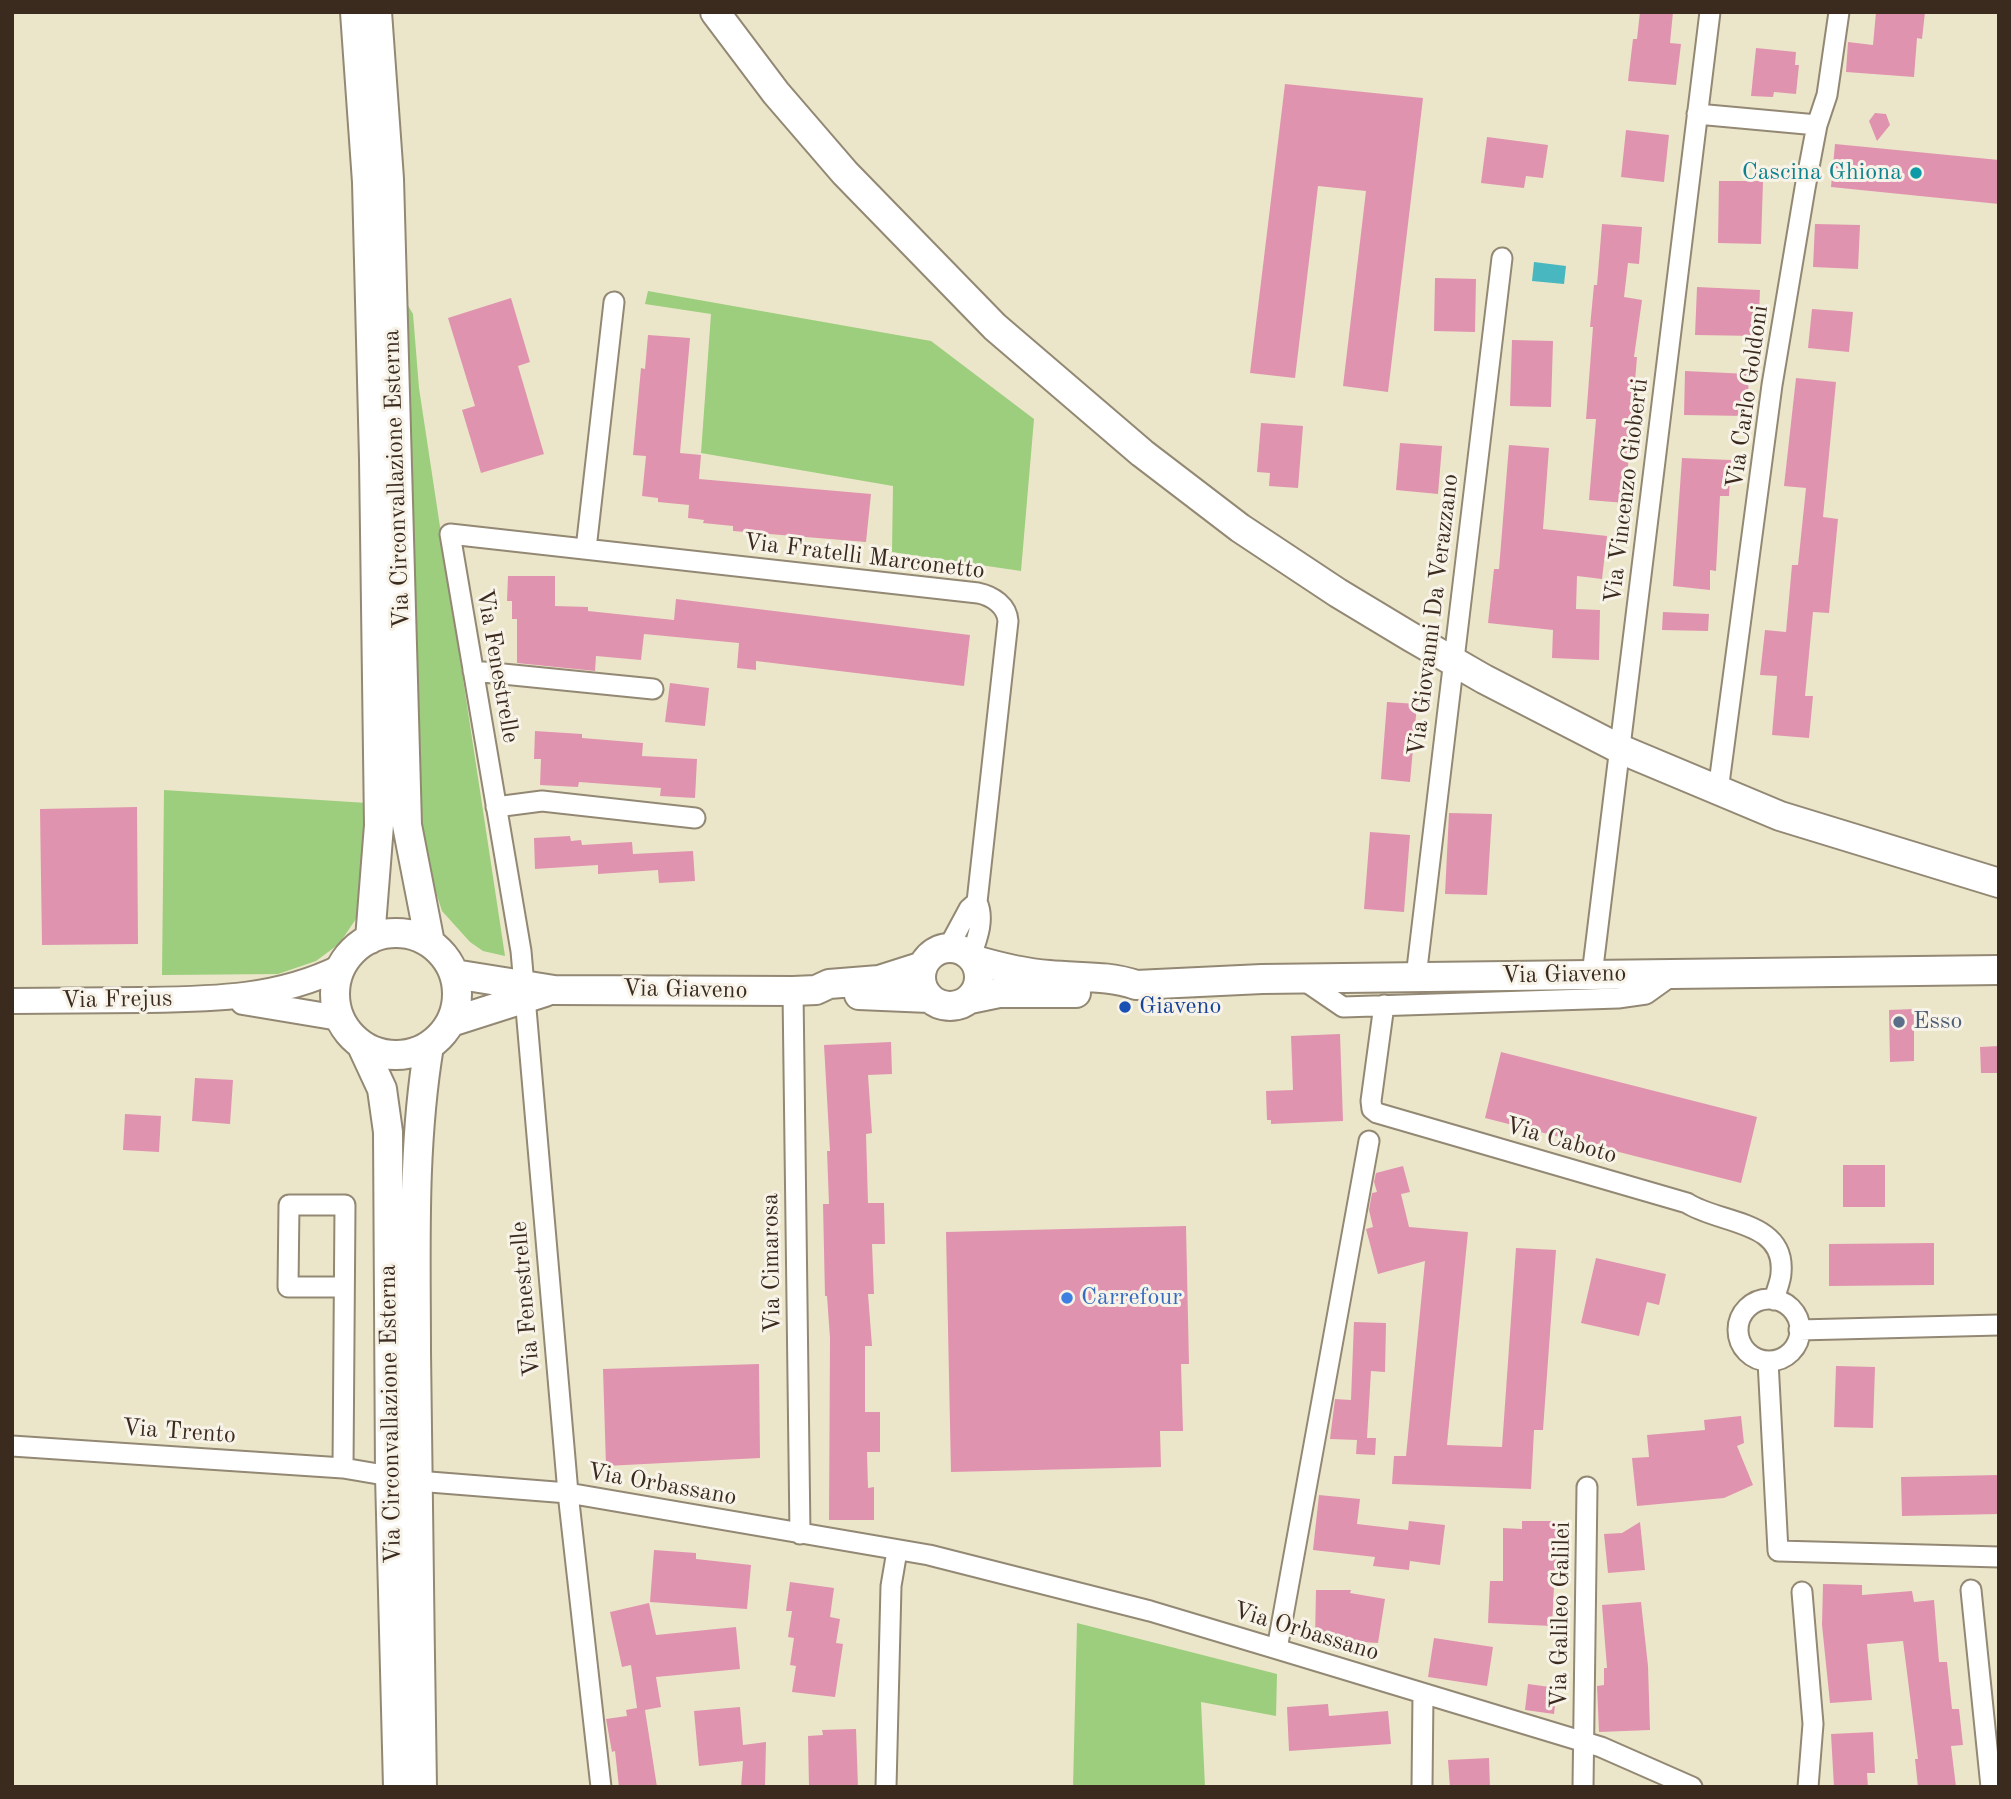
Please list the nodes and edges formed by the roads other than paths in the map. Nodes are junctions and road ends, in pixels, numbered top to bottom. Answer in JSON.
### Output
{"nodes":[{"id":1,"x":355,"y":12,"type":"edge"},
{"id":2,"x":377,"y":12,"type":"edge"},
{"id":3,"x":715,"y":12,"type":"edge"},
{"id":4,"x":1710,"y":12,"type":"edge"},
{"id":5,"x":1839,"y":12,"type":"edge"},
{"id":6,"x":1697,"y":114,"type":"junction"},
{"id":7,"x":1816,"y":125,"type":"junction"},
{"id":8,"x":1502,"y":258,"type":"dead end"},
{"id":9,"x":614,"y":302,"type":"dead end"},
{"id":10,"x":450,"y":534,"type":"joint"},
{"id":11,"x":586,"y":550,"type":"junction"},
{"id":12,"x":1453,"y":661,"type":"junction"},
{"id":13,"x":473,"y":671,"type":"junction"},
{"id":14,"x":653,"y":689,"type":"dead end"},
{"id":15,"x":1620,"y":749,"type":"junction"},
{"id":16,"x":1718,"y":791,"type":"junction"},
{"id":17,"x":496,"y":807,"type":"junction"},
{"id":18,"x":695,"y":818,"type":"dead end"},
{"id":19,"x":1999,"y":883,"type":"edge"},
{"id":20,"x":370,"y":939,"type":"junction"},
{"id":21,"x":430,"y":943,"type":"junction"},
{"id":22,"x":964,"y":955,"type":"junction"},
{"id":23,"x":923,"y":966,"type":"junction"},
{"id":24,"x":341,"y":967,"type":"junction"},
{"id":25,"x":1996,"y":968,"type":"edge"},
{"id":26,"x":454,"y":974,"type":"junction"},
{"id":27,"x":1674,"y":974,"type":"junction"},
{"id":28,"x":1592,"y":975,"type":"junction"},
{"id":29,"x":1416,"y":977,"type":"junction"},
{"id":30,"x":1302,"y":979,"type":"junction"},
{"id":31,"x":1136,"y":985,"type":"junction"},
{"id":32,"x":523,"y":991,"type":"junction"},
{"id":33,"x":804,"y":991,"type":"junction"},
{"id":34,"x":929,"y":998,"type":"junction"},
{"id":35,"x":221,"y":999,"type":"junction"},
{"id":36,"x":970,"y":999,"type":"junction"},
{"id":37,"x":12,"y":1001,"type":"edge"},
{"id":38,"x":1384,"y":1005,"type":"junction"},
{"id":39,"x":339,"y":1018,"type":"junction"},
{"id":40,"x":451,"y":1022,"type":"junction"},
{"id":41,"x":362,"y":1046,"type":"junction"},
{"id":42,"x":429,"y":1046,"type":"junction"},
{"id":43,"x":1369,"y":1141,"type":"dead end"},
{"id":44,"x":344,"y":1287,"type":"junction"},
{"id":45,"x":1774,"y":1300,"type":"junction"},
{"id":46,"x":1999,"y":1325,"type":"edge"},
{"id":47,"x":1800,"y":1330,"type":"junction"},
{"id":48,"x":1768,"y":1361,"type":"junction"},
{"id":49,"x":12,"y":1446,"type":"edge"},
{"id":50,"x":343,"y":1468,"type":"junction"},
{"id":51,"x":404,"y":1479,"type":"junction"},
{"id":52,"x":1587,"y":1488,"type":"dead end"},
{"id":53,"x":568,"y":1493,"type":"junction"},
{"id":54,"x":800,"y":1534,"type":"junction"},
{"id":55,"x":897,"y":1551,"type":"junction"},
{"id":56,"x":1999,"y":1557,"type":"edge"},
{"id":57,"x":1971,"y":1590,"type":"dead end"},
{"id":58,"x":1802,"y":1592,"type":"dead end"},
{"id":59,"x":1277,"y":1649,"type":"junction"},
{"id":60,"x":1423,"y":1694,"type":"junction"},
{"id":61,"x":1584,"y":1742,"type":"junction"},
{"id":62,"x":398,"y":1787,"type":"edge"},
{"id":63,"x":422,"y":1787,"type":"edge"},
{"id":64,"x":601,"y":1787,"type":"edge"},
{"id":65,"x":886,"y":1787,"type":"edge"},
{"id":66,"x":1422,"y":1787,"type":"edge"},
{"id":67,"x":1583,"y":1787,"type":"edge"},
{"id":68,"x":1692,"y":1787,"type":"edge"},
{"id":69,"x":1808,"y":1787,"type":"edge"},
{"id":70,"x":1991,"y":1787,"type":"edge"}],
"edges":[{"from":1,"to":20,"type":"main road","name":"Via Circonvallazione Esterna"},
{"from":2,"to":21,"type":"main road","name":"Via Circonvallazione Esterna"},
{"from":3,"to":12,"type":"main road"},
{"from":4,"to":6,"type":"street","name":"Via Vincenzo Gioberti"},
{"from":5,"to":7,"type":"street","name":"Via Carlo Goldoni"},
{"from":6,"to":7,"type":"street"},
{"from":6,"to":15,"type":"street","name":"Via Vincenzo Gioberti"},
{"from":7,"to":16,"type":"street","name":"Via Carlo Goldoni"},
{"from":8,"to":12,"type":"street","name":"Via Giovanni Da Verazzano"},
{"from":9,"to":11,"type":"street"},
{"from":10,"to":11,"type":"street","name":"Via Fratelli Marconetto"},
{"from":10,"to":13,"type":"street","name":"Via Fenestrelle"},
{"from":11,"to":22,"type":"street","name":"Via Fratelli Marconetto"},
{"from":12,"to":15,"type":"main road"},
{"from":12,"to":29,"type":"street","name":"Via Giovanni Da Verazzano"},
{"from":13,"to":14,"type":"street"},
{"from":13,"to":17,"type":"street","name":"Via Fenestrelle"},
{"from":15,"to":16,"type":"main road"},
{"from":15,"to":28,"type":"street","name":"Via Vincenzo Gioberti"},
{"from":16,"to":19,"type":"main road"},
{"from":17,"to":18,"type":"street"},
{"from":17,"to":32,"type":"street","name":"Via Fenestrelle"},
{"from":20,"to":21,"type":"main road"},
{"from":20,"to":24,"type":"main road"},
{"from":21,"to":26,"type":"main road","name":"Via Circonvallazione Esterna"},
{"from":22,"to":23,"type":"main road"},
{"from":22,"to":31,"type":"main road","name":"Via Giaveno"},
{"from":22,"to":36,"type":"main road"},
{"from":23,"to":33,"type":"main road","name":"Via Giaveno"},
{"from":23,"to":34,"type":"main road"},
{"from":24,"to":35,"type":"street","name":"Via Frejus"},
{"from":24,"to":39,"type":"main road"},
{"from":25,"to":27,"type":"main road","name":"Via Giaveno"},
{"from":26,"to":32,"type":"main road","name":"Via Giaveno"},
{"from":26,"to":40,"type":"main road"},
{"from":27,"to":28,"type":"main road","name":"Via Giaveno"},
{"from":27,"to":38,"type":"street"},
{"from":28,"to":29,"type":"main road","name":"Via Giaveno"},
{"from":29,"to":30,"type":"main road","name":"Via Giaveno"},
{"from":30,"to":31,"type":"main road","name":"Via Giaveno"},
{"from":30,"to":38,"type":"street"},
{"from":31,"to":36,"type":"main road","name":"Via Giaveno"},
{"from":32,"to":33,"type":"main road","name":"Via Giaveno"},
{"from":32,"to":40,"type":"main road","name":"Via Giaveno"},
{"from":32,"to":53,"type":"street","name":"Via Fenestrelle"},
{"from":33,"to":34,"type":"main road","name":"Via Giaveno"},
{"from":33,"to":54,"type":"street","name":"Via Cimarosa"},
{"from":34,"to":36,"type":"main road"},
{"from":35,"to":37,"type":"street","name":"Via Frejus"},
{"from":35,"to":39,"type":"street","name":"Via Frejus"},
{"from":38,"to":45,"type":"street","name":"Via Caboto"},
{"from":39,"to":41,"type":"main road","name":"Via Circonvallazione Esterna"},
{"from":40,"to":42,"type":"main road"},
{"from":41,"to":42,"type":"main road"},
{"from":41,"to":51,"type":"main road","name":"Via Circonvallazione Esterna"},
{"from":42,"to":51,"type":"main road","name":"Via Circonvallazione Esterna"},
{"from":43,"to":59,"type":"street"},
{"from":44,"to":44,"type":"street"},
{"from":44,"to":50,"type":"street"},
{"from":45,"to":47,"type":"street"},
{"from":45,"to":48,"type":"street"},
{"from":46,"to":47,"type":"street"},
{"from":47,"to":48,"type":"street"},
{"from":48,"to":56,"type":"street"},
{"from":49,"to":50,"type":"street","name":"Via Trento"},
{"from":50,"to":51,"type":"street","name":"Via Trento"},
{"from":51,"to":53,"type":"street","name":"Via Orbassano"},
{"from":51,"to":62,"type":"main road","name":"Via Circonvallazione Esterna"},
{"from":51,"to":63,"type":"main road","name":"Via Circonvallazione Esterna"},
{"from":52,"to":61,"type":"street","name":"Via Galileo Galilei"},
{"from":53,"to":54,"type":"street","name":"Via Orbassano"},
{"from":53,"to":64,"type":"street","name":"Via Fenestrelle"},
{"from":54,"to":55,"type":"street","name":"Via Orbassano"},
{"from":55,"to":59,"type":"street","name":"Via Orbassano"},
{"from":55,"to":65,"type":"street"},
{"from":57,"to":70,"type":"street"},
{"from":58,"to":69,"type":"street"},
{"from":59,"to":60,"type":"street","name":"Via Orbassano"},
{"from":60,"to":61,"type":"street","name":"Via Orbassano"},
{"from":60,"to":66,"type":"street"},
{"from":61,"to":67,"type":"street","name":"Via Galileo Galilei"},
{"from":61,"to":68,"type":"street","name":"Via Orbassano"}]}
